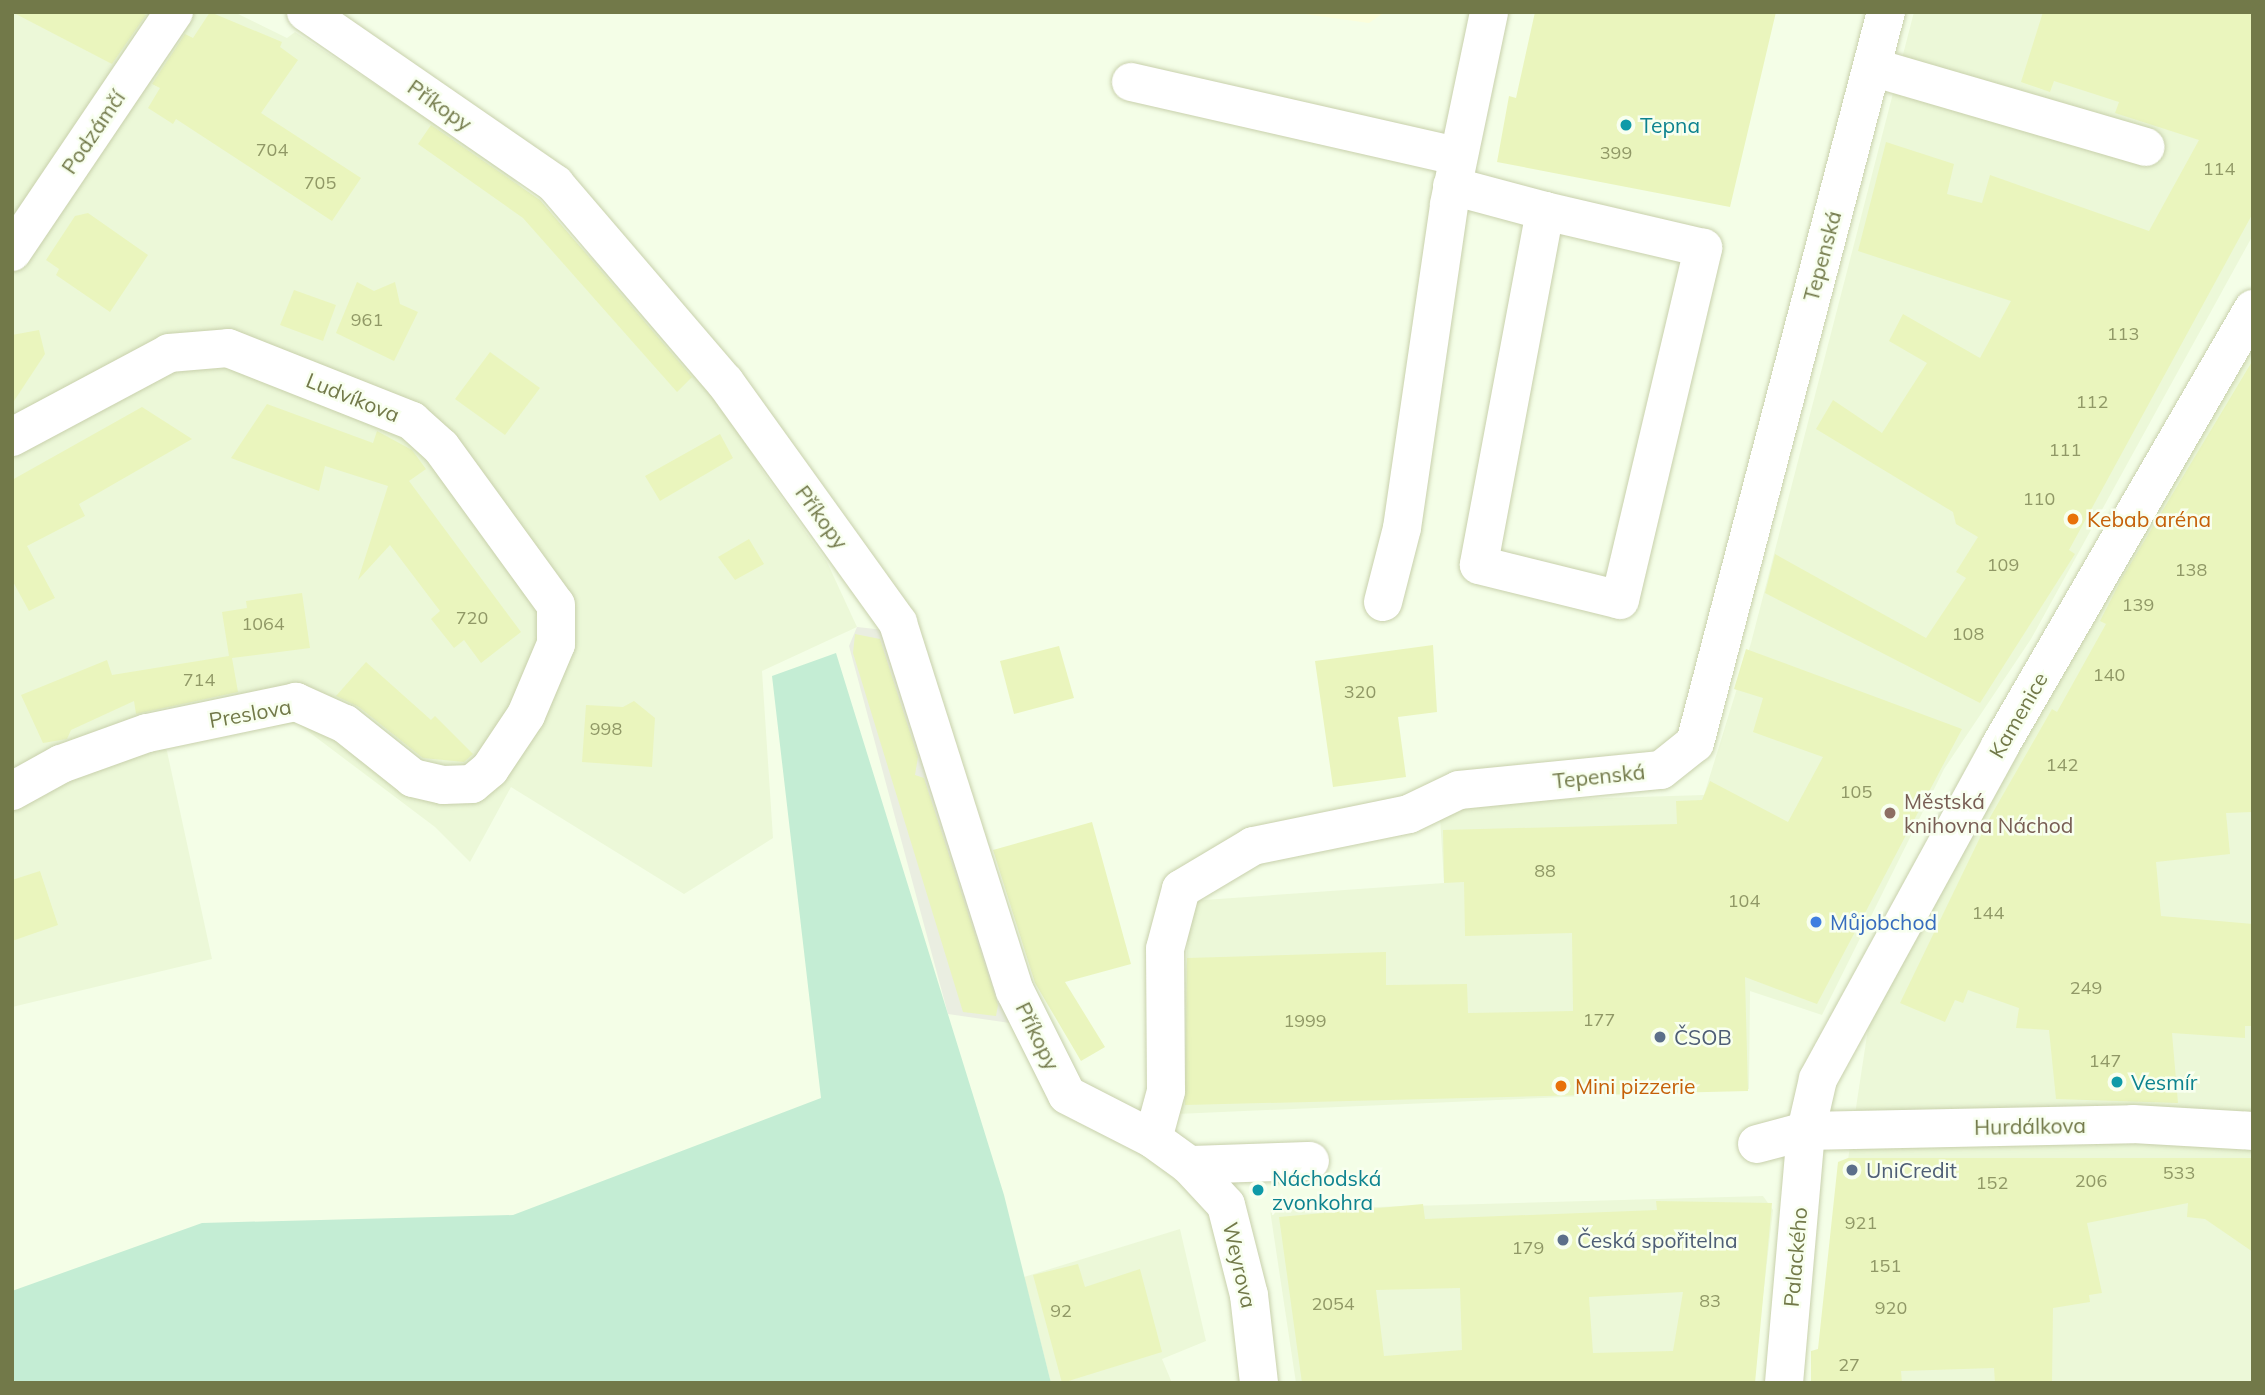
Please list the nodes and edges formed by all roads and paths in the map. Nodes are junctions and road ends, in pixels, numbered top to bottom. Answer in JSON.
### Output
{"nodes":[{"id":1,"x":174,"y":12,"type":"edge"},
{"id":2,"x":306,"y":12,"type":"edge"},
{"id":3,"x":1489,"y":12,"type":"edge"},
{"id":4,"x":1886,"y":12,"type":"edge"},
{"id":5,"x":1871,"y":67,"type":"junction"},
{"id":6,"x":1131,"y":82,"type":"dead end"},
{"id":7,"x":2146,"y":148,"type":"dead end"},
{"id":8,"x":1455,"y":171,"type":"junction"},
{"id":9,"x":1545,"y":211,"type":"junction"},
{"id":10,"x":12,"y":252,"type":"edge"},
{"id":11,"x":2253,"y":309,"type":"edge"},
{"id":12,"x":12,"y":437,"type":"edge"},
{"id":13,"x":1383,"y":602,"type":"dead end"},
{"id":14,"x":526,"y":715,"type":"joint"},
{"id":15,"x":12,"y":791,"type":"edge"},
{"id":16,"x":1806,"y":1131,"type":"junction"},
{"id":17,"x":2253,"y":1131,"type":"edge"},
{"id":18,"x":1153,"y":1139,"type":"junction"},
{"id":19,"x":1757,"y":1144,"type":"dead end"},
{"id":20,"x":1310,"y":1161,"type":"dead end"},
{"id":21,"x":1189,"y":1165,"type":"junction"},
{"id":22,"x":1258,"y":1383,"type":"edge"},
{"id":23,"x":1784,"y":1383,"type":"edge"}],
"edges":[{"from":1,"to":10,"type":"street","name":"Podzámčí"},
{"from":2,"to":18,"type":"street","name":"Příkopy"},
{"from":3,"to":8,"type":"street"},
{"from":4,"to":5,"type":"street","name":"Tepenská"},
{"from":5,"to":7,"type":"street"},
{"from":5,"to":18,"type":"street","name":"Tepenská"},
{"from":6,"to":8,"type":"street"},
{"from":8,"to":9,"type":"street"},
{"from":8,"to":13,"type":"street"},
{"from":9,"to":9,"type":"street"},
{"from":11,"to":16,"type":"street","name":"Kamenice"},
{"from":12,"to":14,"type":"street","name":"Ludvíkova"},
{"from":14,"to":15,"type":"street","name":"Preslova"},
{"from":16,"to":17,"type":"street","name":"Hurdálkova"},
{"from":16,"to":19,"type":"street","name":"Hurdálkova"},
{"from":16,"to":23,"type":"street","name":"Palackého"},
{"from":18,"to":21,"type":"street","name":"Weyrova"},
{"from":20,"to":21,"type":"street"},
{"from":21,"to":22,"type":"street","name":"Weyrova"}]}
